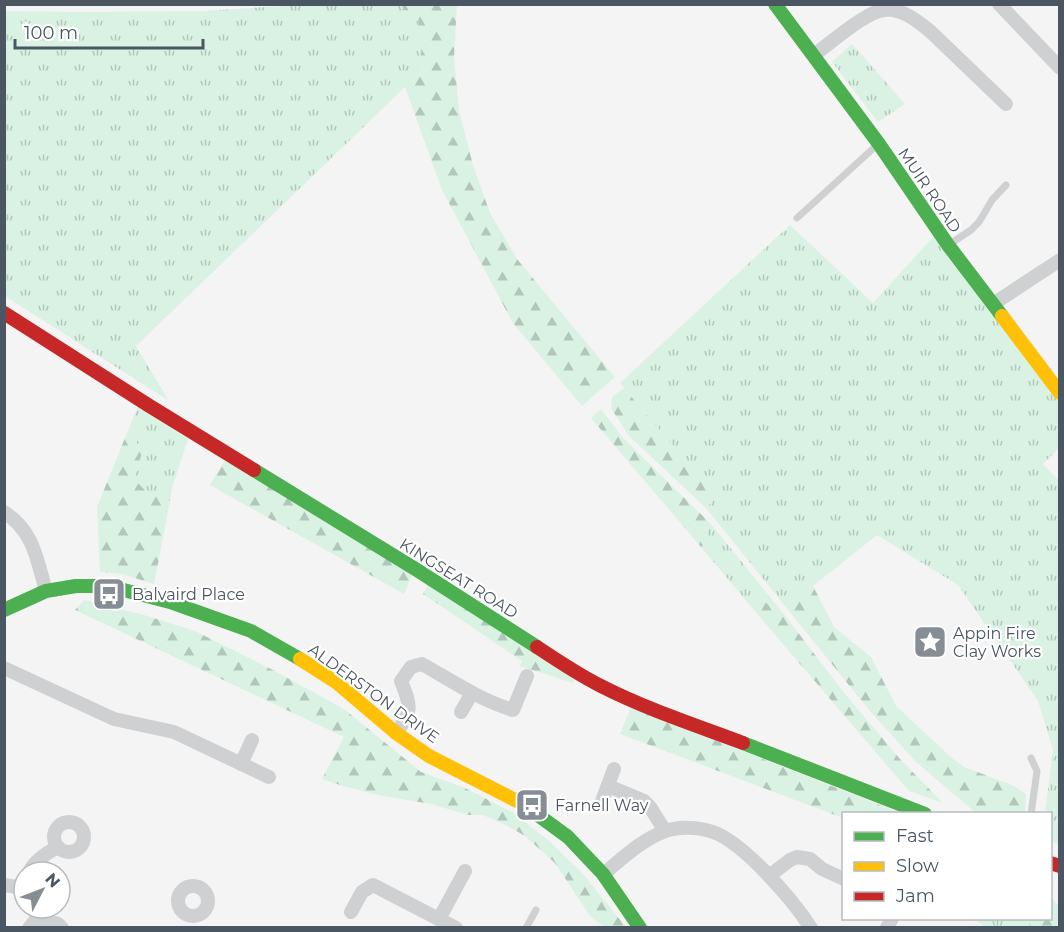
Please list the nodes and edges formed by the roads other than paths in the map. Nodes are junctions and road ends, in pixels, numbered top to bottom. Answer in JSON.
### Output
{"nodes":[{"id":1,"x":775,"y":4,"type":"edge"},
{"id":2,"x":999,"y":4,"type":"edge"},
{"id":3,"x":892,"y":8,"type":"edge"},
{"id":4,"x":814,"y":55,"type":"junction"},
{"id":5,"x":1059,"y":68,"type":"edge"},
{"id":6,"x":1006,"y":104,"type":"dead end"},
{"id":7,"x":879,"y":144,"type":"junction"},
{"id":8,"x":1006,"y":185,"type":"dead end"},
{"id":9,"x":798,"y":219,"type":"dead end"},
{"id":10,"x":948,"y":245,"type":"junction"},
{"id":11,"x":1059,"y":260,"type":"edge"},
{"id":12,"x":993,"y":304,"type":"junction"},
{"id":13,"x":4,"y":313,"type":"edge"},
{"id":14,"x":1059,"y":393,"type":"edge"},
{"id":15,"x":4,"y":512,"type":"edge"},
{"id":16,"x":46,"y":591,"type":"junction"},
{"id":17,"x":4,"y":610,"type":"edge"},
{"id":18,"x":4,"y":668,"type":"edge"},
{"id":19,"x":527,"y":676,"type":"dead end"},
{"id":20,"x":472,"y":693,"type":"junction"},
{"id":21,"x":461,"y":712,"type":"dead end"},
{"id":22,"x":396,"y":733,"type":"junction"},
{"id":23,"x":252,"y":740,"type":"dead end"},
{"id":24,"x":1031,"y":758,"type":"dead end"},
{"id":25,"x":241,"y":764,"type":"junction"},
{"id":26,"x":614,"y":769,"type":"dead end"},
{"id":27,"x":269,"y":777,"type":"dead end"},
{"id":28,"x":608,"y":786,"type":"junction"},
{"id":29,"x":602,"y":801,"type":"dead end"},
{"id":30,"x":922,"y":812,"type":"edge"},
{"id":31,"x":1031,"y":812,"type":"edge"},
{"id":32,"x":665,"y":831,"type":"junction"},
{"id":33,"x":58,"y":847,"type":"dead end"},
{"id":34,"x":38,"y":860,"type":"edge"},
{"id":35,"x":465,"y":871,"type":"dead end"},
{"id":36,"x":603,"y":874,"type":"junction"},
{"id":37,"x":770,"y":876,"type":"junction"},
{"id":38,"x":842,"y":879,"type":"edge"},
{"id":39,"x":536,"y":910,"type":"dead end"},
{"id":40,"x":351,"y":912,"type":"dead end"},
{"id":41,"x":184,"y":913,"type":"dead end"},
{"id":42,"x":439,"y":919,"type":"junction"},
{"id":43,"x":41,"y":920,"type":"edge"},
{"id":44,"x":62,"y":927,"type":"edge"},
{"id":45,"x":179,"y":927,"type":"edge"},
{"id":46,"x":456,"y":927,"type":"edge"},
{"id":47,"x":526,"y":927,"type":"edge"},
{"id":48,"x":640,"y":927,"type":"edge"},
{"id":49,"x":811,"y":927,"type":"edge"}],
"edges":[{"from":1,"to":4,"type":"street","name":"MUIR ROAD"},
{"from":2,"to":5,"type":"street"},
{"from":3,"to":4,"type":"street"},
{"from":3,"to":6,"type":"street"},
{"from":4,"to":7,"type":"street","name":"MUIR ROAD"},
{"from":7,"to":9,"type":"lane"},
{"from":7,"to":10,"type":"street","name":"MUIR ROAD"},
{"from":8,"to":10,"type":"lane"},
{"from":10,"to":12,"type":"street","name":"MUIR ROAD"},
{"from":11,"to":12,"type":"street"},
{"from":12,"to":14,"type":"street","name":"MUIR ROAD"},
{"from":13,"to":30,"type":"street","name":"KINGSEAT ROAD"},
{"from":15,"to":16,"type":"street"},
{"from":16,"to":17,"type":"street","name":"ALDERSTON DRIVE"},
{"from":16,"to":22,"type":"street","name":"ALDERSTON DRIVE"},
{"from":18,"to":25,"type":"street"},
{"from":19,"to":20,"type":"street"},
{"from":20,"to":21,"type":"street"},
{"from":20,"to":22,"type":"street"},
{"from":22,"to":36,"type":"street","name":"ALDERSTON DRIVE"},
{"from":23,"to":25,"type":"street"},
{"from":24,"to":31,"type":"lane"},
{"from":25,"to":27,"type":"street"},
{"from":26,"to":28,"type":"street"},
{"from":28,"to":29,"type":"street"},
{"from":28,"to":32,"type":"street"},
{"from":32,"to":36,"type":"street"},
{"from":32,"to":37,"type":"street"},
{"from":33,"to":34,"type":"street"},
{"from":35,"to":42,"type":"street"},
{"from":36,"to":48,"type":"street","name":"ALDERSTON DRIVE"},
{"from":37,"to":38,"type":"street"},
{"from":37,"to":49,"type":"street"},
{"from":39,"to":47,"type":"lane"},
{"from":40,"to":42,"type":"street"},
{"from":41,"to":45,"type":"street"},
{"from":42,"to":46,"type":"street"},
{"from":43,"to":44,"type":"street"}]}
